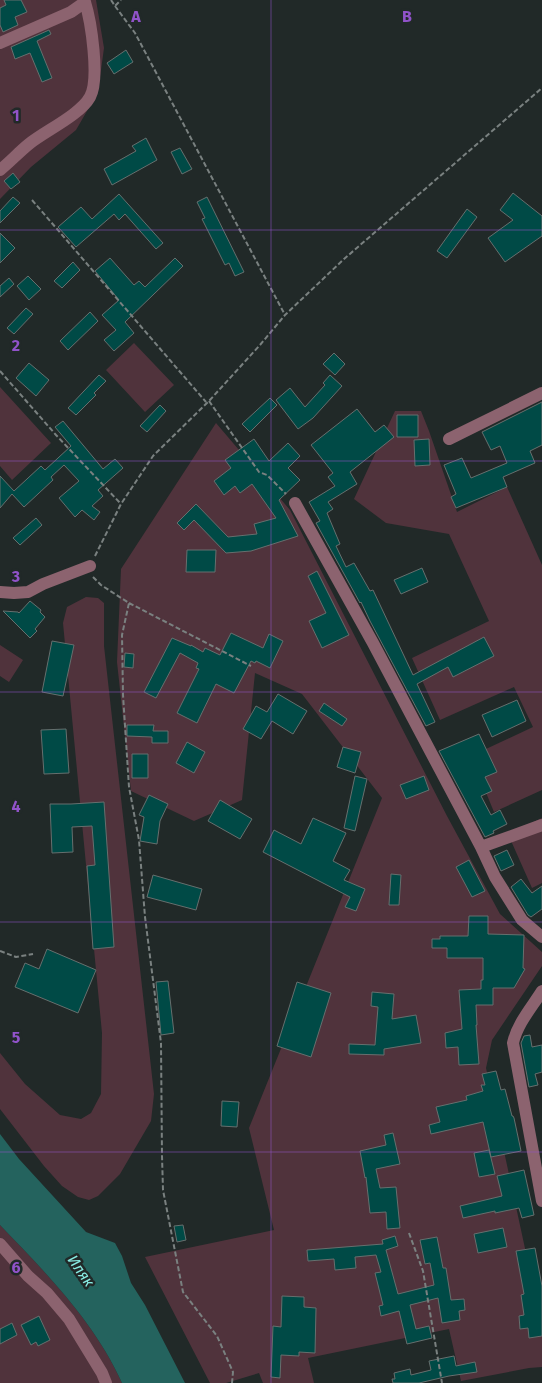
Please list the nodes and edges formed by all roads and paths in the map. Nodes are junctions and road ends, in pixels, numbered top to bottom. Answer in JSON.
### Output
{"nodes":[{"id":1,"x":111,"y":0,"type":"edge"},
{"id":2,"x":121,"y":0,"type":"edge"},
{"id":3,"x":80,"y":5,"type":"edge"},
{"id":4,"x":115,"y":6,"type":"junction"},
{"id":5,"x":0,"y":43,"type":"edge"},
{"id":6,"x":542,"y":88,"type":"edge"},
{"id":7,"x":0,"y":170,"type":"edge"},
{"id":8,"x":32,"y":200,"type":"dead end"},
{"id":9,"x":285,"y":315,"type":"junction"},
{"id":10,"x":0,"y":371,"type":"edge"},
{"id":11,"x":542,"y":393,"type":"edge"},
{"id":12,"x":209,"y":400,"type":"junction"},
{"id":13,"x":206,"y":402,"type":"junction"},
{"id":14,"x":448,"y":439,"type":"dead end"},
{"id":15,"x":295,"y":503,"type":"joint"},
{"id":16,"x":121,"y":504,"type":"junction"},
{"id":17,"x":90,"y":566,"type":"junction"},
{"id":18,"x":0,"y":592,"type":"edge"},
{"id":19,"x":129,"y":602,"type":"junction"},
{"id":20,"x":251,"y":666,"type":"dead end"},
{"id":21,"x":542,"y":825,"type":"edge"},
{"id":22,"x":481,"y":847,"type":"junction"},
{"id":23,"x":542,"y":937,"type":"edge"},
{"id":24,"x":0,"y":951,"type":"edge"},
{"id":25,"x":33,"y":954,"type":"dead end"},
{"id":26,"x":542,"y":991,"type":"edge"},
{"id":27,"x":542,"y":1202,"type":"edge"},
{"id":28,"x":409,"y":1233,"type":"dead end"},
{"id":29,"x":0,"y":1244,"type":"edge"},
{"id":30,"x":106,"y":1383,"type":"edge"},
{"id":31,"x":232,"y":1383,"type":"edge"},
{"id":32,"x":442,"y":1383,"type":"edge"}],
"edges":[{"from":1,"to":4,"type":"path"},
{"from":2,"to":4,"type":"path"},
{"from":3,"to":5,"type":"lane"},
{"from":3,"to":7,"type":"lane"},
{"from":4,"to":9,"type":"path"},
{"from":6,"to":9,"type":"path"},
{"from":8,"to":13,"type":"path"},
{"from":9,"to":12,"type":"path"},
{"from":10,"to":16,"type":"path"},
{"from":11,"to":14,"type":"lane"},
{"from":12,"to":13,"type":"path"},
{"from":12,"to":15,"type":"path"},
{"from":13,"to":16,"type":"path"},
{"from":15,"to":22,"type":"lane"},
{"from":16,"to":17,"type":"path"},
{"from":17,"to":18,"type":"lane"},
{"from":17,"to":19,"type":"path"},
{"from":19,"to":20,"type":"path"},
{"from":19,"to":31,"type":"path"},
{"from":21,"to":22,"type":"lane"},
{"from":22,"to":23,"type":"lane"},
{"from":24,"to":25,"type":"path"},
{"from":26,"to":27,"type":"lane"},
{"from":28,"to":32,"type":"path"},
{"from":29,"to":30,"type":"lane"}]}
